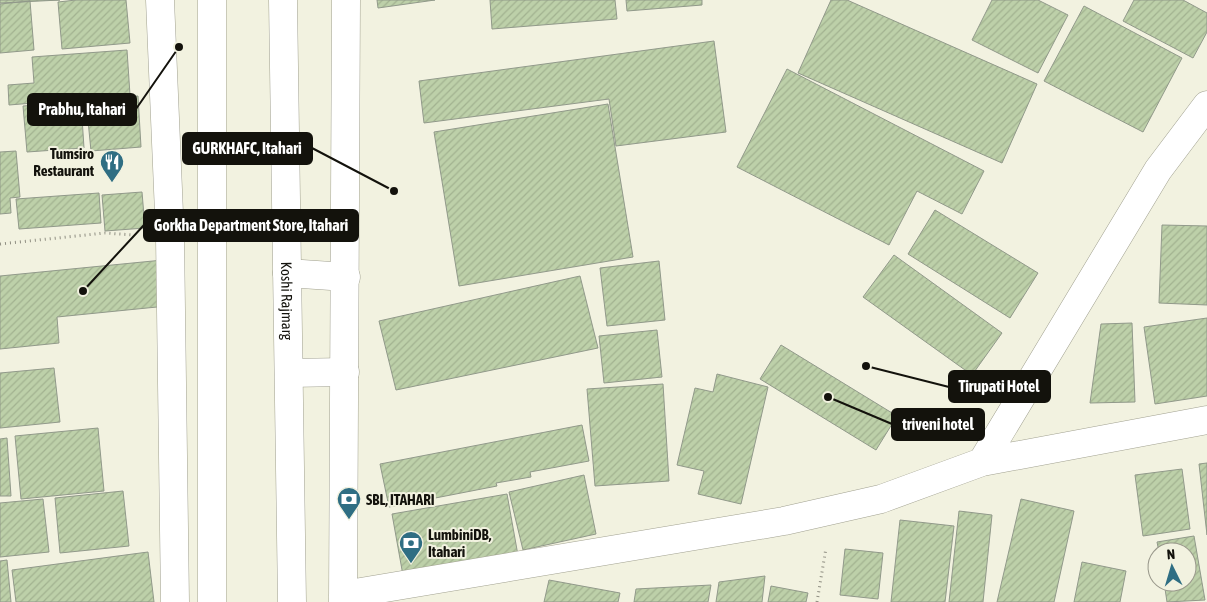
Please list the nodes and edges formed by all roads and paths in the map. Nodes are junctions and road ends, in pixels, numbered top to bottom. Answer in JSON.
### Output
{"nodes":[{"id":1,"x":160,"y":0,"type":"edge"},
{"id":2,"x":212,"y":0,"type":"edge"},
{"id":3,"x":283,"y":0,"type":"edge"},
{"id":4,"x":346,"y":0,"type":"edge"},
{"id":5,"x":1207,"y":106,"type":"edge"},
{"id":6,"x":170,"y":237,"type":"junction"},
{"id":7,"x":0,"y":244,"type":"edge"},
{"id":8,"x":287,"y":273,"type":"junction"},
{"id":9,"x":346,"y":277,"type":"junction"},
{"id":10,"x":289,"y":372,"type":"junction"},
{"id":11,"x":345,"y":372,"type":"junction"},
{"id":12,"x":1207,"y":420,"type":"edge"},
{"id":13,"x":982,"y":462,"type":"junction"},
{"id":14,"x":343,"y":598,"type":"edge"},
{"id":15,"x":175,"y":602,"type":"edge"},
{"id":16,"x":212,"y":602,"type":"edge"},
{"id":17,"x":292,"y":602,"type":"edge"}],
"edges":[{"from":1,"to":6,"type":"street"},
{"from":2,"to":16,"type":"street"},
{"from":3,"to":8,"type":"street","name":"Koshi Rajmarg"},
{"from":4,"to":9,"type":"street"},
{"from":5,"to":13,"type":"street"},
{"from":6,"to":7,"type":"path"},
{"from":6,"to":15,"type":"street"},
{"from":8,"to":9,"type":"street"},
{"from":8,"to":10,"type":"street","name":"Koshi Rajmarg"},
{"from":9,"to":11,"type":"street"},
{"from":10,"to":11,"type":"street"},
{"from":10,"to":17,"type":"street","name":"Koshi Rajmarg"},
{"from":11,"to":14,"type":"street"},
{"from":12,"to":13,"type":"street"},
{"from":13,"to":14,"type":"street"}]}
